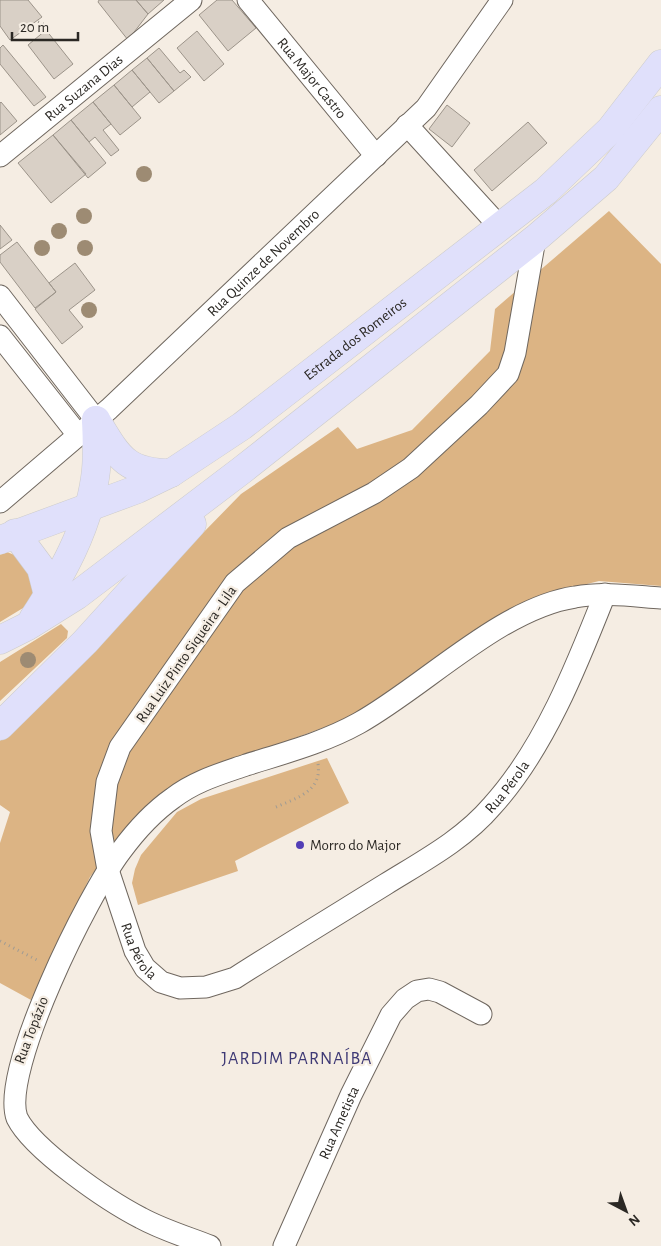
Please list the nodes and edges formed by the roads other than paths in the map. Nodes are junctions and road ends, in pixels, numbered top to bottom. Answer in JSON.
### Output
{"nodes":[{"id":1,"x":191,"y":0,"type":"edge"},
{"id":2,"x":248,"y":0,"type":"edge"},
{"id":3,"x":502,"y":0,"type":"edge"},
{"id":4,"x":661,"y":64,"type":"edge"},
{"id":5,"x":661,"y":110,"type":"edge"},
{"id":6,"x":407,"y":125,"type":"junction"},
{"id":7,"x":0,"y":156,"type":"edge"},
{"id":8,"x":376,"y":156,"type":"junction"},
{"id":9,"x":500,"y":227,"type":"junction"},
{"id":10,"x":535,"y":239,"type":"junction"},
{"id":11,"x":0,"y":296,"type":"edge"},
{"id":12,"x":0,"y":336,"type":"edge"},
{"id":13,"x":87,"y":428,"type":"junction"},
{"id":14,"x":242,"y":470,"type":"junction"},
{"id":15,"x":171,"y":473,"type":"junction"},
{"id":16,"x":0,"y":502,"type":"edge"},
{"id":17,"x":89,"y":508,"type":"junction"},
{"id":18,"x":7,"y":536,"type":"edge"},
{"id":19,"x":605,"y":594,"type":"junction"},
{"id":20,"x":48,"y":596,"type":"junction"},
{"id":21,"x":661,"y":598,"type":"edge"},
{"id":22,"x":28,"y":626,"type":"junction"},
{"id":23,"x":0,"y":640,"type":"edge"},
{"id":24,"x":0,"y":726,"type":"edge"},
{"id":25,"x":108,"y":870,"type":"junction"},
{"id":26,"x":481,"y":1014,"type":"dead end"},
{"id":27,"x":210,"y":1246,"type":"edge"},
{"id":28,"x":284,"y":1246,"type":"edge"}],
"edges":[{"from":1,"to":7,"type":"street","name":"Rua Suzana Dias"},
{"from":2,"to":8,"type":"street","name":"Rua Major Castro"},
{"from":3,"to":6,"type":"street","name":"Rua Quinze de Novembro"},
{"from":4,"to":9,"type":"main road","name":"Estrada dos Romeiros"},
{"from":5,"to":10,"type":"main road"},
{"from":6,"to":8,"type":"street","name":"Rua Quinze de Novembro"},
{"from":6,"to":9,"type":"street"},
{"from":8,"to":13,"type":"street","name":"Rua Quinze de Novembro"},
{"from":9,"to":15,"type":"main road","name":"Estrada dos Romeiros"},
{"from":10,"to":14,"type":"main road"},
{"from":10,"to":25,"type":"street","name":"Rua Luiz Pinto Siqueira - Lila"},
{"from":11,"to":13,"type":"street"},
{"from":12,"to":13,"type":"street"},
{"from":13,"to":15,"type":"main road"},
{"from":13,"to":16,"type":"street","name":"Rua Quinze de Novembro"},
{"from":13,"to":17,"type":"main road"},
{"from":14,"to":22,"type":"main road"},
{"from":14,"to":24,"type":"main road"},
{"from":15,"to":17,"type":"main road","name":"Estrada dos Romeiros"},
{"from":17,"to":18,"type":"main road","name":"Estrada dos Romeiros"},
{"from":17,"to":20,"type":"main road"},
{"from":18,"to":20,"type":"main road"},
{"from":19,"to":21,"type":"street"},
{"from":19,"to":25,"type":"street"},
{"from":19,"to":25,"type":"street","name":"Rua Pérola"},
{"from":20,"to":22,"type":"main road"},
{"from":22,"to":23,"type":"main road"},
{"from":25,"to":27,"type":"street","name":"Rua Topázio"},
{"from":26,"to":28,"type":"street","name":"Rua Ametista"}]}
